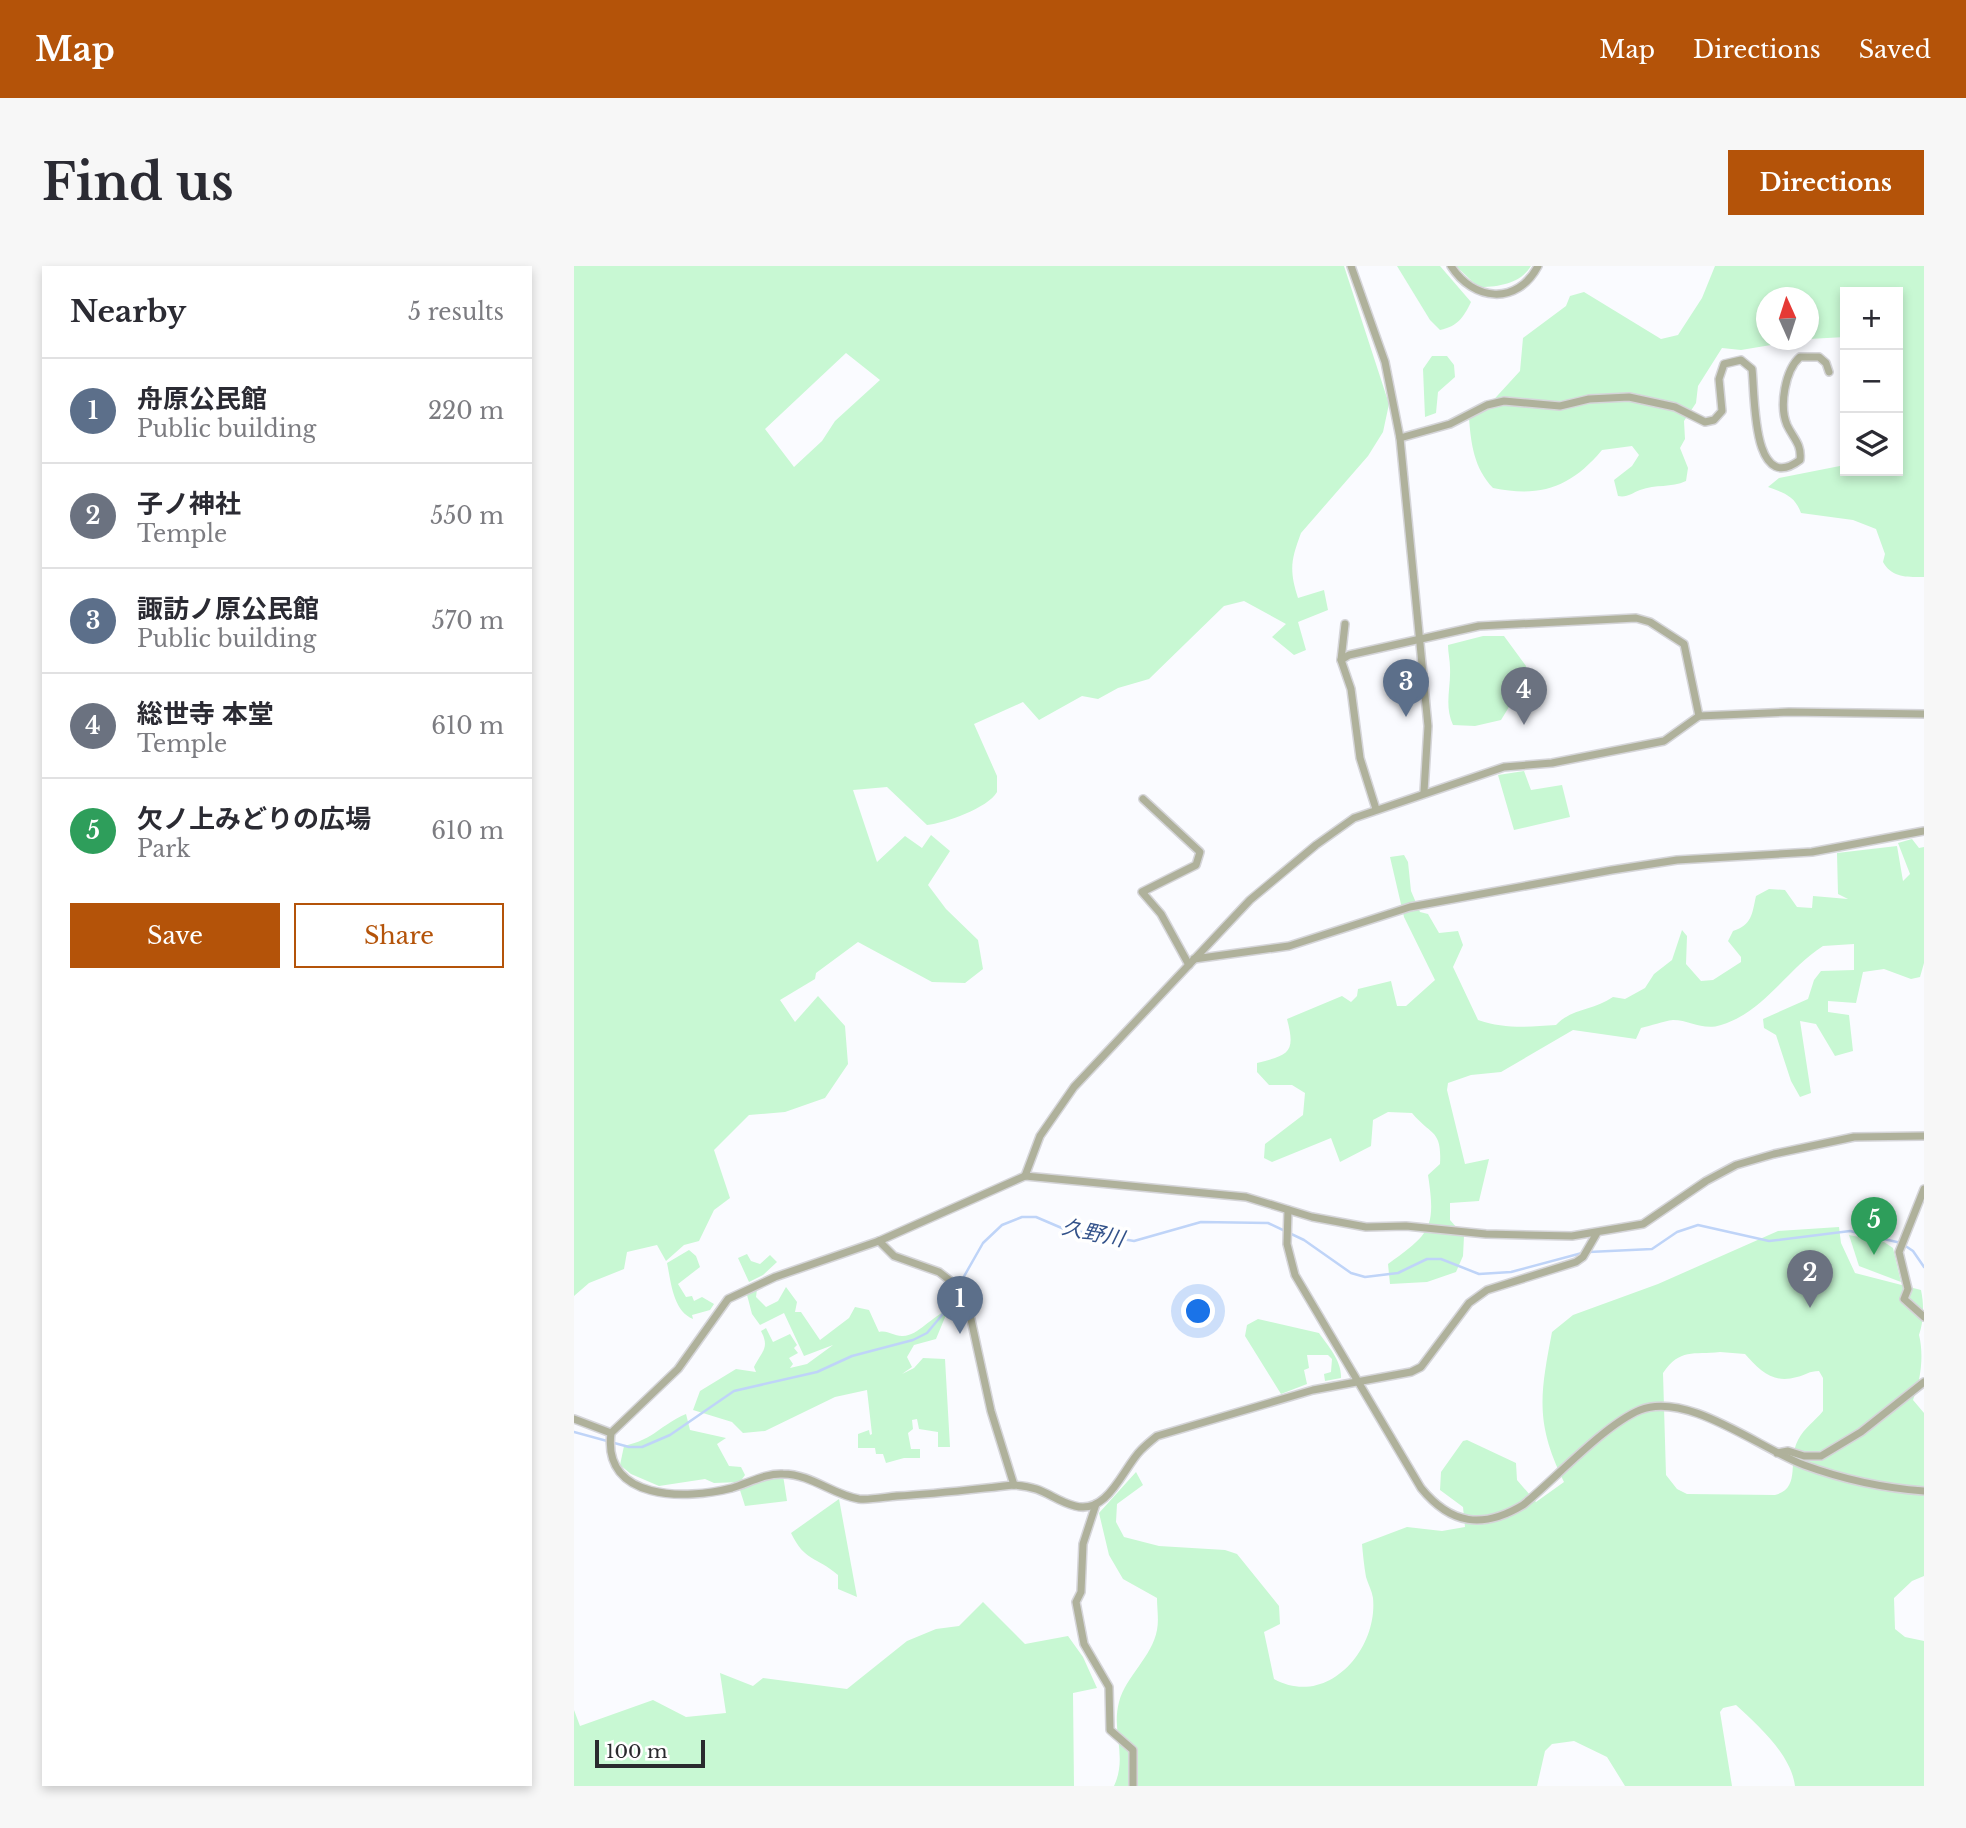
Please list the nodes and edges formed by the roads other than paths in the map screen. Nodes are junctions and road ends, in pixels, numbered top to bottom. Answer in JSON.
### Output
{"nodes":[{"id":1,"x":1351,"y":266,"type":"edge"},
{"id":2,"x":1451,"y":266,"type":"edge"},
{"id":3,"x":1538,"y":266,"type":"edge"},
{"id":4,"x":1829,"y":372,"type":"dead end"},
{"id":5,"x":1400,"y":438,"type":"junction"},
{"id":6,"x":1345,"y":624,"type":"dead end"},
{"id":7,"x":1421,"y":639,"type":"junction"},
{"id":8,"x":1341,"y":660,"type":"junction"},
{"id":9,"x":1924,"y":715,"type":"edge"},
{"id":10,"x":1699,"y":716,"type":"junction"},
{"id":11,"x":1424,"y":792,"type":"junction"},
{"id":12,"x":1143,"y":799,"type":"dead end"},
{"id":13,"x":1376,"y":809,"type":"junction"},
{"id":14,"x":1924,"y":831,"type":"edge"},
{"id":15,"x":1191,"y":962,"type":"junction"},
{"id":16,"x":1924,"y":1136,"type":"edge"},
{"id":17,"x":1025,"y":1176,"type":"junction"},
{"id":18,"x":1924,"y":1189,"type":"edge"},
{"id":19,"x":1288,"y":1210,"type":"junction"},
{"id":20,"x":1597,"y":1233,"type":"junction"},
{"id":21,"x":879,"y":1241,"type":"junction"},
{"id":22,"x":1924,"y":1317,"type":"edge"},
{"id":23,"x":1924,"y":1382,"type":"edge"},
{"id":24,"x":1357,"y":1383,"type":"junction"},
{"id":25,"x":574,"y":1419,"type":"edge"},
{"id":26,"x":611,"y":1433,"type":"junction"},
{"id":27,"x":1777,"y":1453,"type":"junction"},
{"id":28,"x":1014,"y":1485,"type":"junction"},
{"id":29,"x":1924,"y":1491,"type":"edge"},
{"id":30,"x":1096,"y":1504,"type":"junction"},
{"id":31,"x":1133,"y":1786,"type":"edge"}],
"edges":[{"from":1,"to":5,"type":"street"},
{"from":2,"to":3,"type":"street"},
{"from":4,"to":5,"type":"street"},
{"from":5,"to":7,"type":"street"},
{"from":6,"to":8,"type":"street"},
{"from":7,"to":8,"type":"street"},
{"from":7,"to":10,"type":"street"},
{"from":7,"to":11,"type":"street"},
{"from":8,"to":13,"type":"street"},
{"from":9,"to":10,"type":"street"},
{"from":10,"to":11,"type":"street"},
{"from":11,"to":13,"type":"street"},
{"from":12,"to":15,"type":"street"},
{"from":13,"to":15,"type":"street"},
{"from":14,"to":15,"type":"street"},
{"from":15,"to":17,"type":"street"},
{"from":16,"to":20,"type":"street"},
{"from":17,"to":19,"type":"street"},
{"from":17,"to":21,"type":"street"},
{"from":18,"to":22,"type":"street"},
{"from":19,"to":20,"type":"street"},
{"from":19,"to":24,"type":"street"},
{"from":20,"to":24,"type":"street"},
{"from":21,"to":26,"type":"street"},
{"from":21,"to":28,"type":"street"},
{"from":23,"to":27,"type":"street"},
{"from":24,"to":27,"type":"street"},
{"from":24,"to":30,"type":"street"},
{"from":25,"to":26,"type":"street"},
{"from":26,"to":28,"type":"street"},
{"from":27,"to":29,"type":"street"},
{"from":28,"to":30,"type":"street"},
{"from":30,"to":31,"type":"street"}]}
